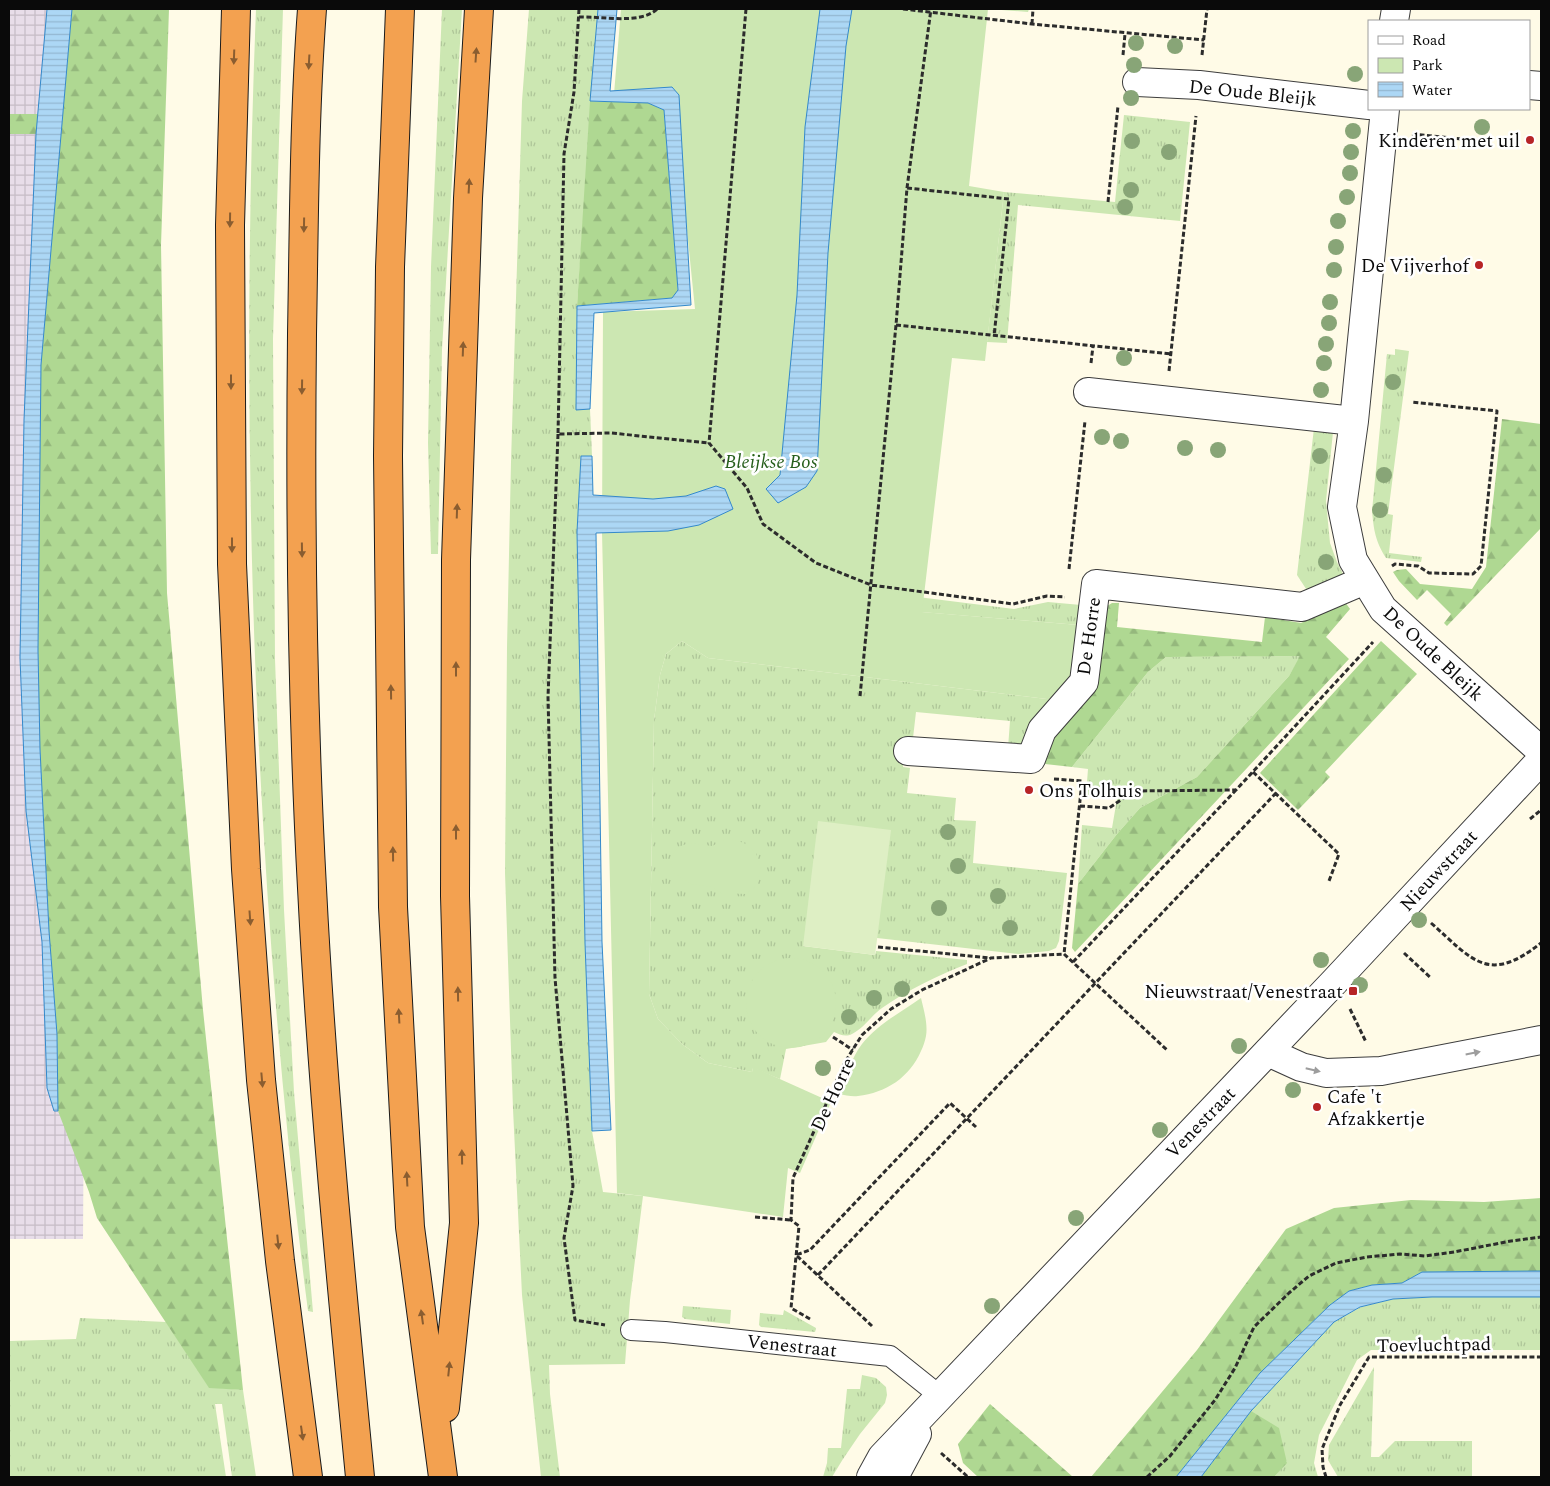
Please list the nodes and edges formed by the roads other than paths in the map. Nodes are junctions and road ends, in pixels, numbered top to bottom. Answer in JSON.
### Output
{"nodes":[{"id":1,"x":236,"y":9,"type":"edge"},
{"id":2,"x":312,"y":9,"type":"edge"},
{"id":3,"x":400,"y":9,"type":"edge"},
{"id":4,"x":479,"y":9,"type":"edge"},
{"id":5,"x":1126,"y":81,"type":"road end"},
{"id":6,"x":1368,"y":105,"type":"edge"},
{"id":7,"x":1385,"y":110,"type":"edge"},
{"id":8,"x":1088,"y":392,"type":"road end"},
{"id":9,"x":1354,"y":421,"type":"junction"},
{"id":10,"x":1365,"y":580,"type":"junction"},
{"id":11,"x":908,"y":751,"type":"dead end"},
{"id":12,"x":1541,"y":751,"type":"edge"},
{"id":13,"x":1541,"y":760,"type":"edge"},
{"id":14,"x":1541,"y":1040,"type":"edge"},
{"id":15,"x":1268,"y":1052,"type":"junction"},
{"id":16,"x":631,"y":1330,"type":"road end"},
{"id":17,"x":940,"y":1396,"type":"junction"},
{"id":18,"x":442,"y":1465,"type":"edge"},
{"id":19,"x":308,"y":1477,"type":"edge"},
{"id":20,"x":360,"y":1477,"type":"edge"},
{"id":21,"x":871,"y":1477,"type":"edge"},
{"id":22,"x":894,"y":1477,"type":"edge"}],
"edges":[{"from":1,"to":19,"type":"highway","one_way":true},
{"from":2,"to":20,"type":"highway","one_way":true},
{"from":18,"to":3,"type":"highway","one_way":true},
{"from":18,"to":4,"type":"highway","one_way":true},
{"from":5,"to":6,"type":"street","name":"De Oude Bleijk"},
{"from":7,"to":9,"type":"street","name":"De Oude Bleijk"},
{"from":8,"to":9,"type":"street"},
{"from":9,"to":10,"type":"street","name":"De Oude Bleijk"},
{"from":10,"to":11,"type":"street","name":"De Horre"},
{"from":10,"to":12,"type":"street","name":"De Oude Bleijk"},
{"from":13,"to":15,"type":"street","name":"Nieuwstraat"},
{"from":15,"to":14,"type":"street","one_way":true},
{"from":15,"to":17,"type":"street","name":"Venestraat"},
{"from":16,"to":17,"type":"lane","name":"Venestraat"},
{"from":17,"to":21,"type":"street","name":"Venestraat"},
{"from":17,"to":22,"type":"street","name":"Venestraat"}]}
